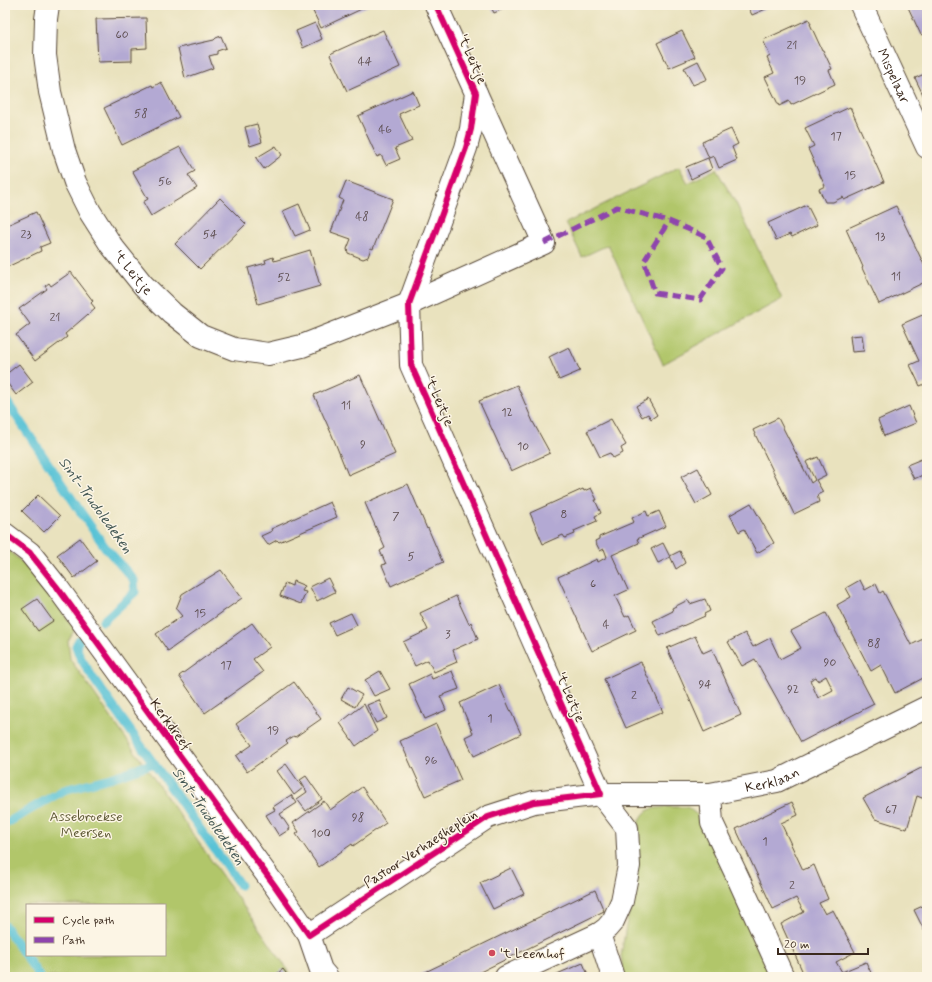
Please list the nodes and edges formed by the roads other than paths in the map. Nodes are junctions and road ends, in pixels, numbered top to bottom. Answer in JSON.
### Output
{"nodes":[{"id":1,"x":48,"y":5,"type":"edge"},
{"id":2,"x":436,"y":5,"type":"edge"},
{"id":3,"x":861,"y":5,"type":"edge"},
{"id":4,"x":476,"y":93,"type":"junction"},
{"id":5,"x":927,"y":147,"type":"edge"},
{"id":6,"x":409,"y":304,"type":"junction"},
{"id":7,"x":5,"y":534,"type":"edge"},
{"id":8,"x":927,"y":707,"type":"edge"},
{"id":9,"x":601,"y":794,"type":"junction"},
{"id":10,"x":710,"y":794,"type":"junction"},
{"id":11,"x":599,"y":934,"type":"junction"},
{"id":12,"x":309,"y":935,"type":"junction"},
{"id":13,"x":327,"y":977,"type":"edge"},
{"id":14,"x":506,"y":977,"type":"edge"},
{"id":15,"x":613,"y":977,"type":"edge"},
{"id":16,"x":783,"y":977,"type":"edge"}],
"edges":[{"from":1,"to":6,"type":"street","name":"'t Leitje"},
{"from":2,"to":4,"type":"street","name":"'t Leitje"},
{"from":3,"to":5,"type":"street","name":"Mispelaar"},
{"from":4,"to":6,"type":"street","name":"'t Leitje"},
{"from":4,"to":6,"type":"street","name":"'t Leitje"},
{"from":6,"to":9,"type":"street","name":"'t Leitje"},
{"from":7,"to":12,"type":"street","name":"Kerkdreef"},
{"from":8,"to":10,"type":"street","name":"Kerklaan"},
{"from":9,"to":10,"type":"street","name":"Kerklaan"},
{"from":9,"to":11,"type":"street"},
{"from":9,"to":12,"type":"street","name":"Pastoor Verhaegheplein"},
{"from":10,"to":16,"type":"street"},
{"from":11,"to":14,"type":"street"},
{"from":11,"to":15,"type":"street"},
{"from":12,"to":13,"type":"street","name":"Kerkdreef"}]}
